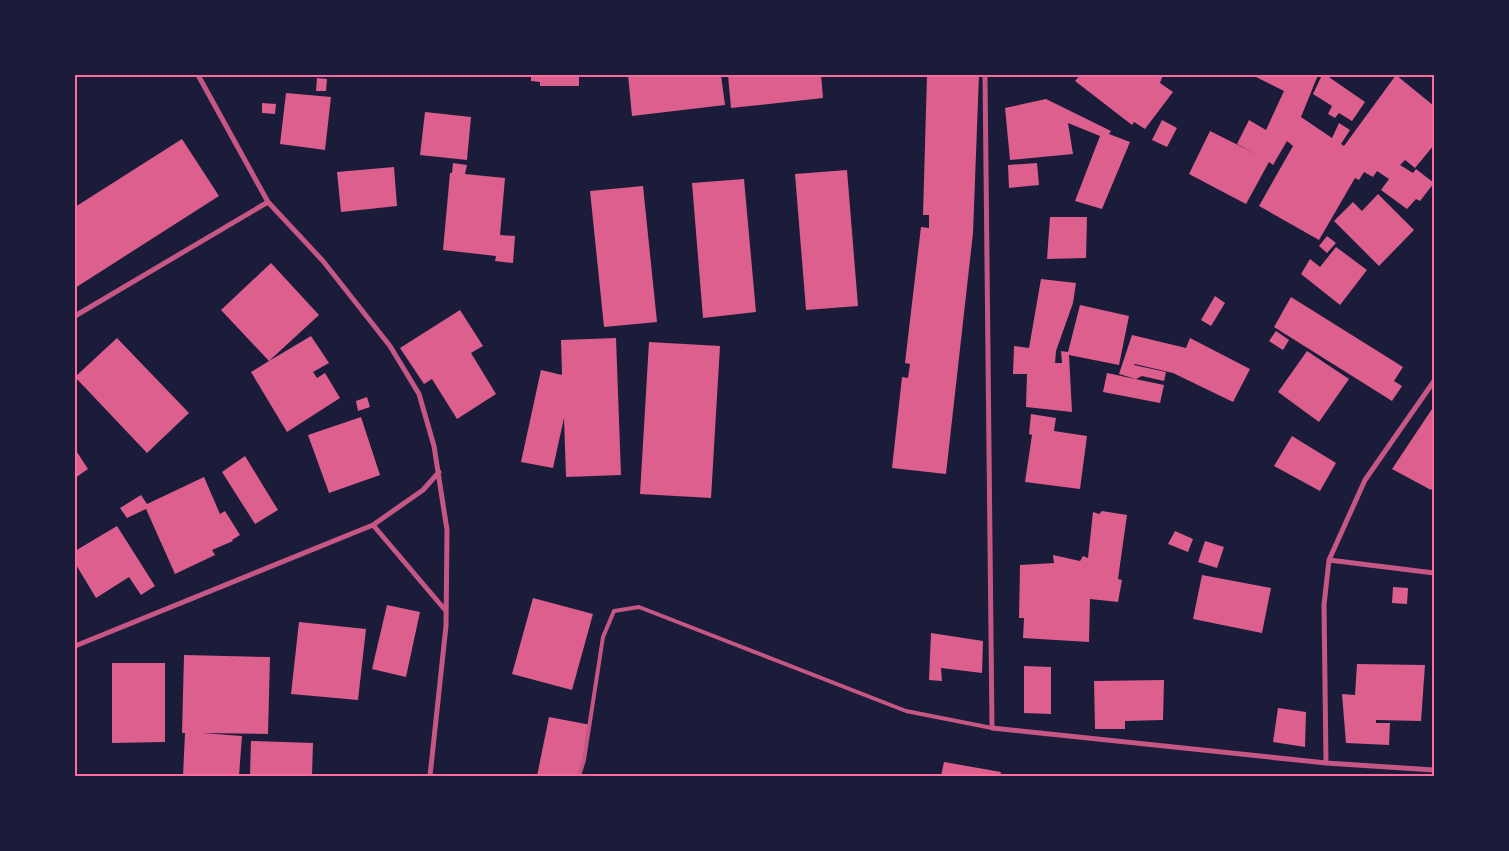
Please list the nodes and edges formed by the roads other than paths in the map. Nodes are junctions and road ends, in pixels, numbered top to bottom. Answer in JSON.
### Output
{"nodes":[{"id":1,"x":198,"y":75,"type":"edge"},
{"id":2,"x":985,"y":75,"type":"edge"},
{"id":3,"x":268,"y":202,"type":"junction"},
{"id":4,"x":75,"y":316,"type":"edge"},
{"id":5,"x":1434,"y":381,"type":"edge"},
{"id":6,"x":439,"y":472,"type":"junction"},
{"id":7,"x":373,"y":525,"type":"junction"},
{"id":8,"x":1329,"y":560,"type":"junction"},
{"id":9,"x":1434,"y":573,"type":"edge"},
{"id":10,"x":447,"y":611,"type":"junction"},
{"id":11,"x":75,"y":646,"type":"edge"},
{"id":12,"x":992,"y":728,"type":"junction"},
{"id":13,"x":1326,"y":763,"type":"junction"},
{"id":14,"x":1434,"y":770,"type":"edge"},
{"id":15,"x":430,"y":776,"type":"edge"},
{"id":16,"x":579,"y":776,"type":"edge"}],
"edges":[{"from":1,"to":3,"type":"street"},
{"from":2,"to":12,"type":"street"},
{"from":3,"to":4,"type":"street"},
{"from":3,"to":6,"type":"street"},
{"from":5,"to":8,"type":"street"},
{"from":6,"to":7,"type":"street"},
{"from":6,"to":10,"type":"street"},
{"from":7,"to":10,"type":"street"},
{"from":7,"to":11,"type":"street"},
{"from":8,"to":9,"type":"street"},
{"from":8,"to":13,"type":"street"},
{"from":10,"to":15,"type":"street"},
{"from":12,"to":13,"type":"street"},
{"from":12,"to":16,"type":"lane"},
{"from":13,"to":14,"type":"street"}]}
